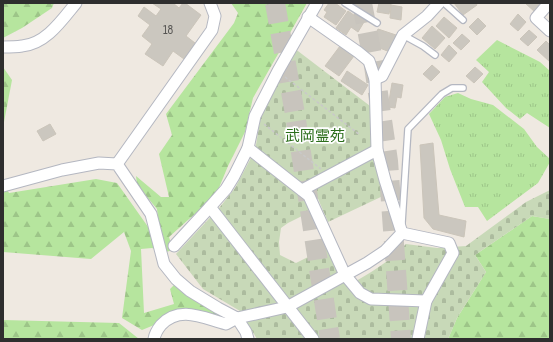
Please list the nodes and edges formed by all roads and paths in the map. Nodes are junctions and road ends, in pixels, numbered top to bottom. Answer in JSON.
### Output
{"nodes":[{"id":1,"x":76,"y":3,"type":"edge"},
{"id":2,"x":210,"y":3,"type":"edge"},
{"id":3,"x":317,"y":3,"type":"edge"},
{"id":4,"x":345,"y":3,"type":"edge"},
{"id":5,"x":439,"y":3,"type":"edge"},
{"id":6,"x":444,"y":3,"type":"edge"},
{"id":7,"x":549,"y":3,"type":"edge"},
{"id":8,"x":308,"y":17,"type":"junction"},
{"id":9,"x":463,"y":20,"type":"dead end"},
{"id":10,"x":376,"y":23,"type":"dead end"},
{"id":11,"x":550,"y":31,"type":"edge"},
{"id":12,"x":403,"y":35,"type":"junction"},
{"id":13,"x":3,"y":47,"type":"edge"},
{"id":14,"x":435,"y":55,"type":"dead end"},
{"id":15,"x":278,"y":71,"type":"junction"},
{"id":16,"x":375,"y":79,"type":"junction"},
{"id":17,"x":463,"y":88,"type":"dead end"},
{"id":18,"x":255,"y":116,"type":"junction"},
{"id":19,"x":360,"y":135,"type":"dead end"},
{"id":20,"x":248,"y":148,"type":"junction"},
{"id":21,"x":378,"y":150,"type":"junction"},
{"id":22,"x":117,"y":164,"type":"junction"},
{"id":23,"x":328,"y":175,"type":"junction"},
{"id":24,"x":3,"y":186,"type":"edge"},
{"id":25,"x":302,"y":190,"type":"junction"},
{"id":26,"x":210,"y":207,"type":"junction"},
{"id":27,"x":402,"y":233,"type":"junction"},
{"id":28,"x":174,"y":246,"type":"dead end"},
{"id":29,"x":345,"y":275,"type":"junction"},
{"id":30,"x":426,"y":301,"type":"junction"},
{"id":31,"x":287,"y":307,"type":"junction"},
{"id":32,"x":237,"y":318,"type":"junction"},
{"id":33,"x":154,"y":339,"type":"edge"},
{"id":34,"x":248,"y":339,"type":"edge"},
{"id":35,"x":313,"y":339,"type":"edge"},
{"id":36,"x":418,"y":339,"type":"edge"}],
"edges":[{"from":1,"to":13,"type":"street"},
{"from":2,"to":22,"type":"street"},
{"from":3,"to":8,"type":"street"},
{"from":4,"to":10,"type":"lane"},
{"from":5,"to":12,"type":"street"},
{"from":6,"to":9,"type":"lane"},
{"from":7,"to":11,"type":"street"},
{"from":8,"to":15,"type":"street"},
{"from":8,"to":16,"type":"street"},
{"from":12,"to":14,"type":"lane"},
{"from":12,"to":16,"type":"street"},
{"from":15,"to":18,"type":"street"},
{"from":15,"to":19,"type":"path"},
{"from":16,"to":21,"type":"street"},
{"from":17,"to":27,"type":"lane"},
{"from":18,"to":20,"type":"street"},
{"from":18,"to":23,"type":"path"},
{"from":20,"to":25,"type":"street"},
{"from":20,"to":26,"type":"street"},
{"from":21,"to":23,"type":"street"},
{"from":21,"to":27,"type":"street"},
{"from":22,"to":24,"type":"street"},
{"from":22,"to":32,"type":"street"},
{"from":23,"to":25,"type":"street"},
{"from":25,"to":29,"type":"street"},
{"from":26,"to":28,"type":"street"},
{"from":26,"to":31,"type":"street"},
{"from":27,"to":29,"type":"street"},
{"from":27,"to":30,"type":"street"},
{"from":29,"to":30,"type":"street"},
{"from":29,"to":31,"type":"street"},
{"from":30,"to":36,"type":"street"},
{"from":31,"to":32,"type":"street"},
{"from":31,"to":35,"type":"street"},
{"from":32,"to":33,"type":"street"},
{"from":32,"to":34,"type":"street"}]}
